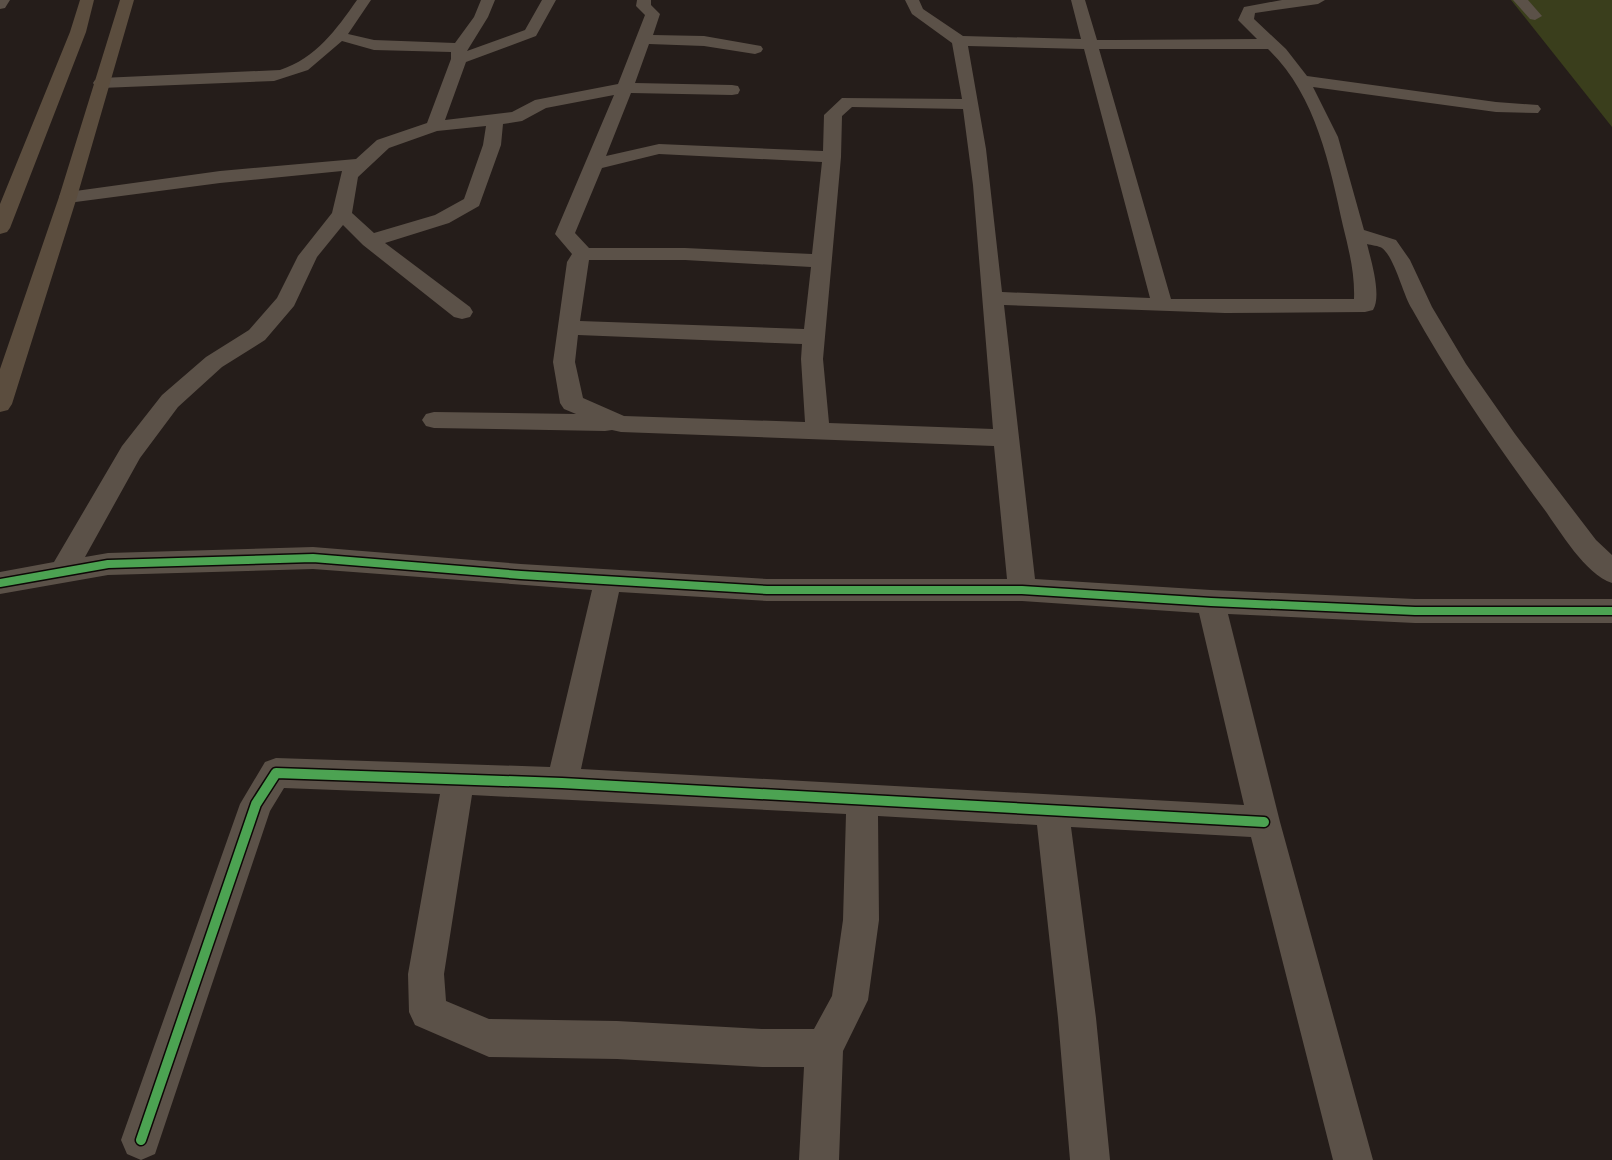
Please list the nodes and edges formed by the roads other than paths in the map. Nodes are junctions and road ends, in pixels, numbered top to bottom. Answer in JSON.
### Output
{"nodes":[{"id":1,"x":4,"y":0,"type":"edge"},
{"id":2,"x":87,"y":0,"type":"edge"},
{"id":3,"x":127,"y":0,"type":"edge"},
{"id":4,"x":364,"y":0,"type":"edge"},
{"id":5,"x":488,"y":0,"type":"edge"},
{"id":6,"x":549,"y":0,"type":"edge"},
{"id":7,"x":644,"y":0,"type":"edge"},
{"id":8,"x":912,"y":0,"type":"edge"},
{"id":9,"x":1078,"y":0,"type":"edge"},
{"id":10,"x":1318,"y":0,"type":"edge"},
{"id":11,"x":1520,"y":0,"type":"edge"},
{"id":12,"x":0,"y":5,"type":"edge"},
{"id":13,"x":1535,"y":16,"type":"dead end"},
{"id":14,"x":339,"y":36,"type":"junction"},
{"id":15,"x":644,"y":39,"type":"junction"},
{"id":16,"x":959,"y":42,"type":"junction"},
{"id":17,"x":1091,"y":44,"type":"junction"},
{"id":18,"x":1271,"y":44,"type":"junction"},
{"id":19,"x":755,"y":49,"type":"dead end"},
{"id":20,"x":459,"y":53,"type":"junction"},
{"id":21,"x":1301,"y":80,"type":"junction"},
{"id":22,"x":101,"y":83,"type":"junction"},
{"id":23,"x":625,"y":88,"type":"junction"},
{"id":24,"x":732,"y":90,"type":"dead end"},
{"id":25,"x":970,"y":104,"type":"junction"},
{"id":26,"x":1532,"y":109,"type":"dead end"},
{"id":27,"x":495,"y":119,"type":"junction"},
{"id":28,"x":434,"y":126,"type":"junction"},
{"id":29,"x":832,"y":157,"type":"junction"},
{"id":30,"x":361,"y":164,"type":"junction"},
{"id":31,"x":594,"y":164,"type":"junction"},
{"id":32,"x":68,"y":197,"type":"junction"},
{"id":33,"x":342,"y":214,"type":"junction"},
{"id":34,"x":0,"y":228,"type":"edge"},
{"id":35,"x":1355,"y":234,"type":"junction"},
{"id":36,"x":370,"y":241,"type":"junction"},
{"id":37,"x":583,"y":254,"type":"junction"},
{"id":38,"x":821,"y":261,"type":"junction"},
{"id":39,"x":993,"y":298,"type":"junction"},
{"id":40,"x":1162,"y":304,"type":"junction"},
{"id":41,"x":462,"y":312,"type":"dead end"},
{"id":42,"x":568,"y":328,"type":"junction"},
{"id":43,"x":814,"y":337,"type":"junction"},
{"id":44,"x":0,"y":404,"type":"edge"},
{"id":45,"x":434,"y":420,"type":"dead end"},
{"id":46,"x":622,"y":424,"type":"junction"},
{"id":47,"x":818,"y":429,"type":"junction"},
{"id":48,"x":1005,"y":438,"type":"junction"},
{"id":49,"x":63,"y":572,"type":"junction"},
{"id":50,"x":1612,"y":572,"type":"edge"},
{"id":51,"x":608,"y":581,"type":"junction"},
{"id":52,"x":0,"y":583,"type":"edge"},
{"id":53,"x":1022,"y":590,"type":"junction"},
{"id":54,"x":1211,"y":602,"type":"junction"},
{"id":55,"x":1612,"y":611,"type":"edge"},
{"id":56,"x":459,"y":779,"type":"junction"},
{"id":57,"x":562,"y":783,"type":"junction"},
{"id":58,"x":862,"y":800,"type":"junction"},
{"id":59,"x":1052,"y":810,"type":"junction"},
{"id":60,"x":1264,"y":822,"type":"junction"},
{"id":61,"x":824,"y":1048,"type":"junction"},
{"id":62,"x":141,"y":1140,"type":"dead end"},
{"id":63,"x":819,"y":1160,"type":"edge"},
{"id":64,"x":1090,"y":1160,"type":"edge"},
{"id":65,"x":1353,"y":1160,"type":"edge"}],
"edges":[{"from":1,"to":12,"type":"street"},
{"from":2,"to":34,"type":"main road"},
{"from":3,"to":22,"type":"main road"},
{"from":4,"to":14,"type":"street"},
{"from":5,"to":20,"type":"street"},
{"from":6,"to":20,"type":"street"},
{"from":7,"to":15,"type":"street"},
{"from":8,"to":16,"type":"street"},
{"from":9,"to":17,"type":"street"},
{"from":10,"to":18,"type":"street"},
{"from":11,"to":13,"type":"street"},
{"from":14,"to":20,"type":"street"},
{"from":14,"to":22,"type":"street"},
{"from":15,"to":19,"type":"street"},
{"from":15,"to":23,"type":"street"},
{"from":16,"to":17,"type":"street"},
{"from":16,"to":25,"type":"street"},
{"from":17,"to":18,"type":"street"},
{"from":17,"to":40,"type":"street"},
{"from":18,"to":21,"type":"street"},
{"from":20,"to":28,"type":"street"},
{"from":21,"to":26,"type":"street"},
{"from":21,"to":35,"type":"street"},
{"from":22,"to":32,"type":"main road"},
{"from":23,"to":24,"type":"street"},
{"from":23,"to":27,"type":"street"},
{"from":23,"to":31,"type":"street"},
{"from":25,"to":29,"type":"street"},
{"from":25,"to":39,"type":"street"},
{"from":27,"to":28,"type":"street"},
{"from":27,"to":36,"type":"street"},
{"from":28,"to":30,"type":"street"},
{"from":29,"to":31,"type":"street"},
{"from":29,"to":38,"type":"street"},
{"from":30,"to":32,"type":"street"},
{"from":30,"to":33,"type":"street"},
{"from":31,"to":37,"type":"street"},
{"from":32,"to":44,"type":"main road"},
{"from":33,"to":36,"type":"street"},
{"from":33,"to":49,"type":"street"},
{"from":35,"to":40,"type":"street"},
{"from":35,"to":50,"type":"street"},
{"from":36,"to":41,"type":"street"},
{"from":37,"to":38,"type":"street"},
{"from":37,"to":42,"type":"street"},
{"from":38,"to":43,"type":"street"},
{"from":39,"to":40,"type":"street"},
{"from":39,"to":48,"type":"street"},
{"from":42,"to":43,"type":"street"},
{"from":42,"to":46,"type":"street"},
{"from":43,"to":47,"type":"street"},
{"from":45,"to":46,"type":"street"},
{"from":46,"to":47,"type":"street"},
{"from":47,"to":48,"type":"street"},
{"from":48,"to":53,"type":"street"},
{"from":49,"to":51,"type":"street"},
{"from":49,"to":52,"type":"street"},
{"from":51,"to":53,"type":"street"},
{"from":51,"to":57,"type":"street"},
{"from":53,"to":54,"type":"street"},
{"from":54,"to":55,"type":"street"},
{"from":54,"to":60,"type":"street"},
{"from":56,"to":57,"type":"street"},
{"from":56,"to":61,"type":"street"},
{"from":56,"to":62,"type":"street"},
{"from":57,"to":58,"type":"street"},
{"from":58,"to":59,"type":"street"},
{"from":58,"to":61,"type":"street"},
{"from":59,"to":60,"type":"street"},
{"from":59,"to":64,"type":"street"},
{"from":60,"to":65,"type":"street"},
{"from":61,"to":63,"type":"street"}]}
